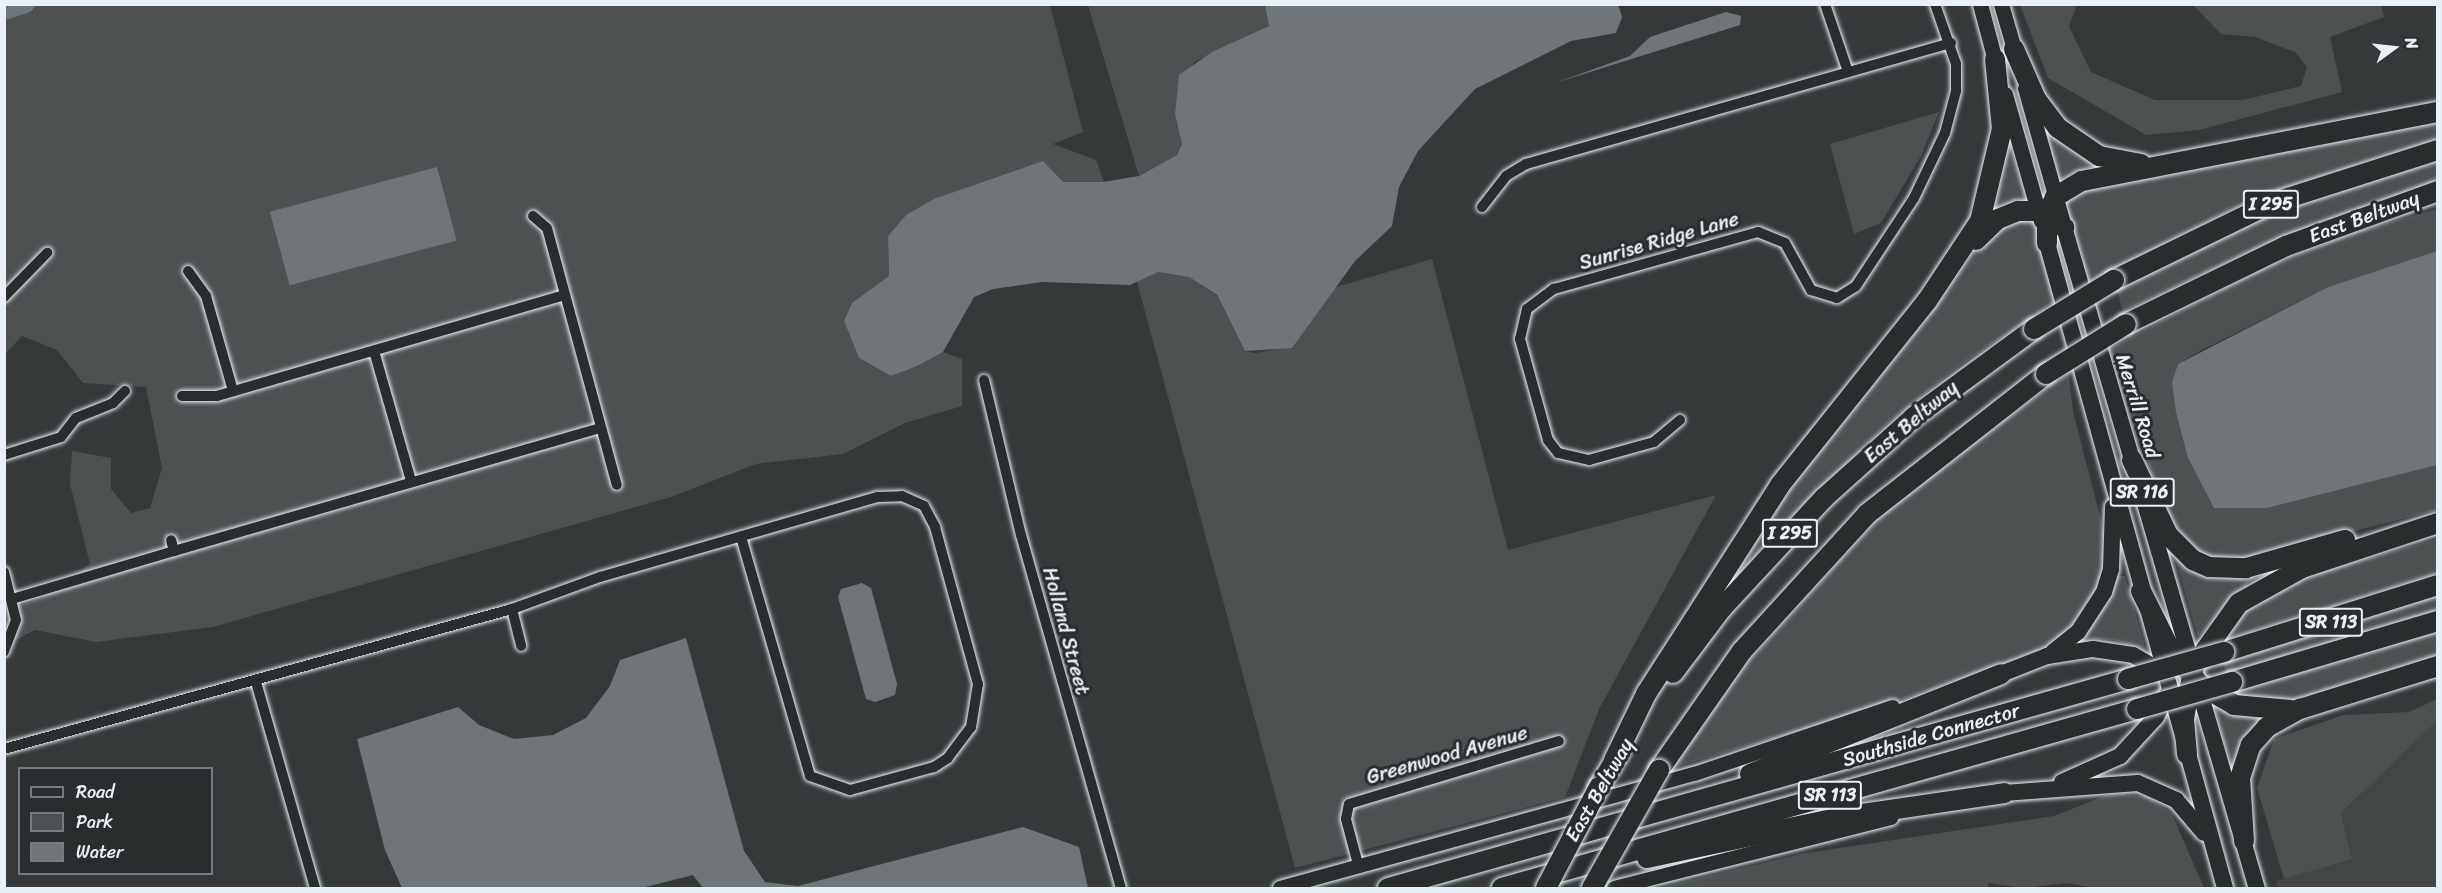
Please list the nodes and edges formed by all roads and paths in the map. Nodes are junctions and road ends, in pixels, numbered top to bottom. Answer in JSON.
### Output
{"nodes":[{"id":1,"x":1825,"y":4,"type":"edge"},
{"id":2,"x":1935,"y":4,"type":"edge"},
{"id":3,"x":1980,"y":4,"type":"edge"},
{"id":4,"x":1993,"y":4,"type":"edge"},
{"id":5,"x":2001,"y":4,"type":"edge"},
{"id":6,"x":2012,"y":42,"type":"junction"},
{"id":7,"x":1951,"y":43,"type":"junction"},
{"id":8,"x":1995,"y":59,"type":"junction"},
{"id":9,"x":1848,"y":72,"type":"junction"},
{"id":10,"x":2438,"y":112,"type":"edge"},
{"id":11,"x":2438,"y":150,"type":"edge"},
{"id":12,"x":2153,"y":165,"type":"junction"},
{"id":13,"x":2438,"y":191,"type":"edge"},
{"id":14,"x":2055,"y":197,"type":"junction"},
{"id":15,"x":2438,"y":204,"type":"edge"},
{"id":16,"x":1482,"y":207,"type":"dead end"},
{"id":17,"x":533,"y":216,"type":"dead end"},
{"id":18,"x":2050,"y":218,"type":"junction"},
{"id":19,"x":2362,"y":218,"type":"junction"},
{"id":20,"x":2047,"y":243,"type":"joint"},
{"id":21,"x":47,"y":253,"type":"dead end"},
{"id":22,"x":1955,"y":264,"type":"junction"},
{"id":23,"x":188,"y":271,"type":"dead end"},
{"id":24,"x":565,"y":295,"type":"junction"},
{"id":25,"x":4,"y":297,"type":"edge"},
{"id":26,"x":374,"y":351,"type":"junction"},
{"id":27,"x":984,"y":380,"type":"dead end"},
{"id":28,"x":125,"y":391,"type":"dead end"},
{"id":29,"x":233,"y":391,"type":"junction"},
{"id":30,"x":182,"y":396,"type":"dead end"},
{"id":31,"x":1680,"y":420,"type":"dead end"},
{"id":32,"x":601,"y":428,"type":"junction"},
{"id":33,"x":4,"y":455,"type":"edge"},
{"id":34,"x":2132,"y":460,"type":"junction"},
{"id":35,"x":411,"y":481,"type":"junction"},
{"id":36,"x":618,"y":485,"type":"dead end"},
{"id":37,"x":2114,"y":489,"type":"junction"},
{"id":38,"x":2438,"y":515,"type":"edge"},
{"id":39,"x":2438,"y":523,"type":"edge"},
{"id":40,"x":2438,"y":532,"type":"edge"},
{"id":41,"x":741,"y":537,"type":"junction"},
{"id":42,"x":4,"y":572,"type":"edge"},
{"id":43,"x":2272,"y":581,"type":"junction"},
{"id":44,"x":2438,"y":585,"type":"edge"},
{"id":45,"x":2141,"y":591,"type":"joint"},
{"id":46,"x":12,"y":599,"type":"junction"},
{"id":47,"x":512,"y":609,"type":"junction"},
{"id":48,"x":2438,"y":621,"type":"edge"},
{"id":49,"x":521,"y":646,"type":"dead end"},
{"id":50,"x":4,"y":652,"type":"edge"},
{"id":51,"x":2047,"y":656,"type":"junction"},
{"id":52,"x":2438,"y":666,"type":"edge"},
{"id":53,"x":2001,"y":674,"type":"junction"},
{"id":54,"x":2182,"y":679,"type":"junction"},
{"id":55,"x":256,"y":682,"type":"junction"},
{"id":56,"x":2300,"y":709,"type":"junction"},
{"id":57,"x":1558,"y":741,"type":"dead end"},
{"id":58,"x":4,"y":749,"type":"edge"},
{"id":59,"x":2187,"y":754,"type":"junction"},
{"id":60,"x":1614,"y":760,"type":"junction"},
{"id":61,"x":2038,"y":789,"type":"junction"},
{"id":62,"x":2004,"y":793,"type":"junction"},
{"id":63,"x":1698,"y":800,"type":"junction"},
{"id":64,"x":2244,"y":841,"type":"junction"},
{"id":65,"x":2218,"y":864,"type":"junction"},
{"id":66,"x":1359,"y":868,"type":"junction"},
{"id":67,"x":1523,"y":882,"type":"junction"},
{"id":68,"x":315,"y":888,"type":"edge"},
{"id":69,"x":1121,"y":888,"type":"edge"},
{"id":70,"x":1280,"y":888,"type":"edge"},
{"id":71,"x":1388,"y":888,"type":"edge"},
{"id":72,"x":1502,"y":888,"type":"edge"},
{"id":73,"x":1546,"y":888,"type":"edge"},
{"id":74,"x":1592,"y":888,"type":"edge"},
{"id":75,"x":1614,"y":888,"type":"edge"},
{"id":76,"x":2225,"y":888,"type":"edge"},
{"id":77,"x":2236,"y":888,"type":"edge"},
{"id":78,"x":2257,"y":888,"type":"edge"}],
"edges":[{"from":1,"to":9,"type":"street"},
{"from":2,"to":7,"type":"street","name":"Sunrise Ridge Lane"},
{"from":3,"to":8,"type":"main road","name":"Merrill Road","number":"SR 116"},
{"from":4,"to":6,"type":"main road"},
{"from":5,"to":6,"type":"main road"},
{"from":6,"to":12,"type":"highway"},
{"from":6,"to":14,"type":"main road"},
{"from":7,"to":9,"type":"street"},
{"from":7,"to":31,"type":"street","name":"Sunrise Ridge Lane"},
{"from":8,"to":18,"type":"main road","name":"Merrill Road","number":"SR 116"},
{"from":8,"to":22,"type":"highway"},
{"from":9,"to":16,"type":"street"},
{"from":10,"to":12,"type":"highway"},
{"from":11,"to":60,"type":"highway","name":"East Beltway","number":"I 295","bridge":true},
{"from":12,"to":14,"type":"highway"},
{"from":13,"to":19,"type":"highway","name":"East Beltway","number":"I 295"},
{"from":14,"to":18,"type":"highway"},
{"from":15,"to":19,"type":"highway"},
{"from":17,"to":24,"type":"street"},
{"from":18,"to":20,"type":"highway"},
{"from":18,"to":22,"type":"highway"},
{"from":18,"to":34,"type":"main road","name":"Merrill Road","number":"SR 116"},
{"from":19,"to":74,"type":"highway","name":"East Beltway","number":"I 295","bridge":true},
{"from":20,"to":37,"type":"main road","number":"SR 116"},
{"from":21,"to":25,"type":"street"},
{"from":22,"to":60,"type":"highway"},
{"from":23,"to":29,"type":"street"},
{"from":24,"to":26,"type":"street"},
{"from":24,"to":32,"type":"street"},
{"from":26,"to":29,"type":"street"},
{"from":26,"to":35,"type":"street"},
{"from":27,"to":69,"type":"street","name":"Holland Street"},
{"from":28,"to":33,"type":"street"},
{"from":29,"to":30,"type":"street"},
{"from":32,"to":35,"type":"street"},
{"from":32,"to":36,"type":"street"},
{"from":34,"to":38,"type":"highway"},
{"from":34,"to":54,"type":"main road","name":"Merrill Road","number":"SR 116"},
{"from":35,"to":46,"type":"street"},
{"from":37,"to":45,"type":"main road","number":"SR 116"},
{"from":37,"to":51,"type":"main road"},
{"from":39,"to":43,"type":"highway"},
{"from":40,"to":43,"type":"highway"},
{"from":41,"to":41,"type":"street"},
{"from":41,"to":47,"type":"street"},
{"from":42,"to":46,"type":"street"},
{"from":43,"to":54,"type":"highway"},
{"from":44,"to":63,"type":"highway","name":"Southside Connector","number":"SR 113","bridge":true},
{"from":45,"to":54,"type":"highway"},
{"from":46,"to":50,"type":"street"},
{"from":47,"to":49,"type":"street"},
{"from":47,"to":55,"type":"street"},
{"from":48,"to":67,"type":"highway","name":"Southside Connector","number":"SR 113","bridge":true},
{"from":51,"to":53,"type":"main road"},
{"from":51,"to":54,"type":"main road"},
{"from":52,"to":56,"type":"highway"},
{"from":53,"to":63,"type":"highway"},
{"from":53,"to":66,"type":"street"},
{"from":54,"to":56,"type":"highway"},
{"from":54,"to":59,"type":"highway"},
{"from":54,"to":61,"type":"main road"},
{"from":54,"to":64,"type":"main road","name":"Merrill Road","number":"SR 116"},
{"from":55,"to":58,"type":"street"},
{"from":55,"to":68,"type":"street"},
{"from":56,"to":64,"type":"highway"},
{"from":57,"to":66,"type":"street","name":"Greenwood Avenue"},
{"from":59,"to":65,"type":"main road"},
{"from":59,"to":77,"type":"main road"},
{"from":60,"to":73,"type":"highway","name":"East Beltway","number":"I 295","bridge":true},
{"from":61,"to":62,"type":"main road"},
{"from":61,"to":65,"type":"main road"},
{"from":62,"to":67,"type":"highway"},
{"from":62,"to":75,"type":"street"},
{"from":63,"to":71,"type":"highway","name":"Southside Connector","number":"SR 113"},
{"from":64,"to":78,"type":"main road","name":"Merrill Road","number":"SR 116"},
{"from":65,"to":76,"type":"main road"},
{"from":66,"to":70,"type":"street"},
{"from":67,"to":72,"type":"highway","name":"Southside Connector","number":"SR 113"}]}
